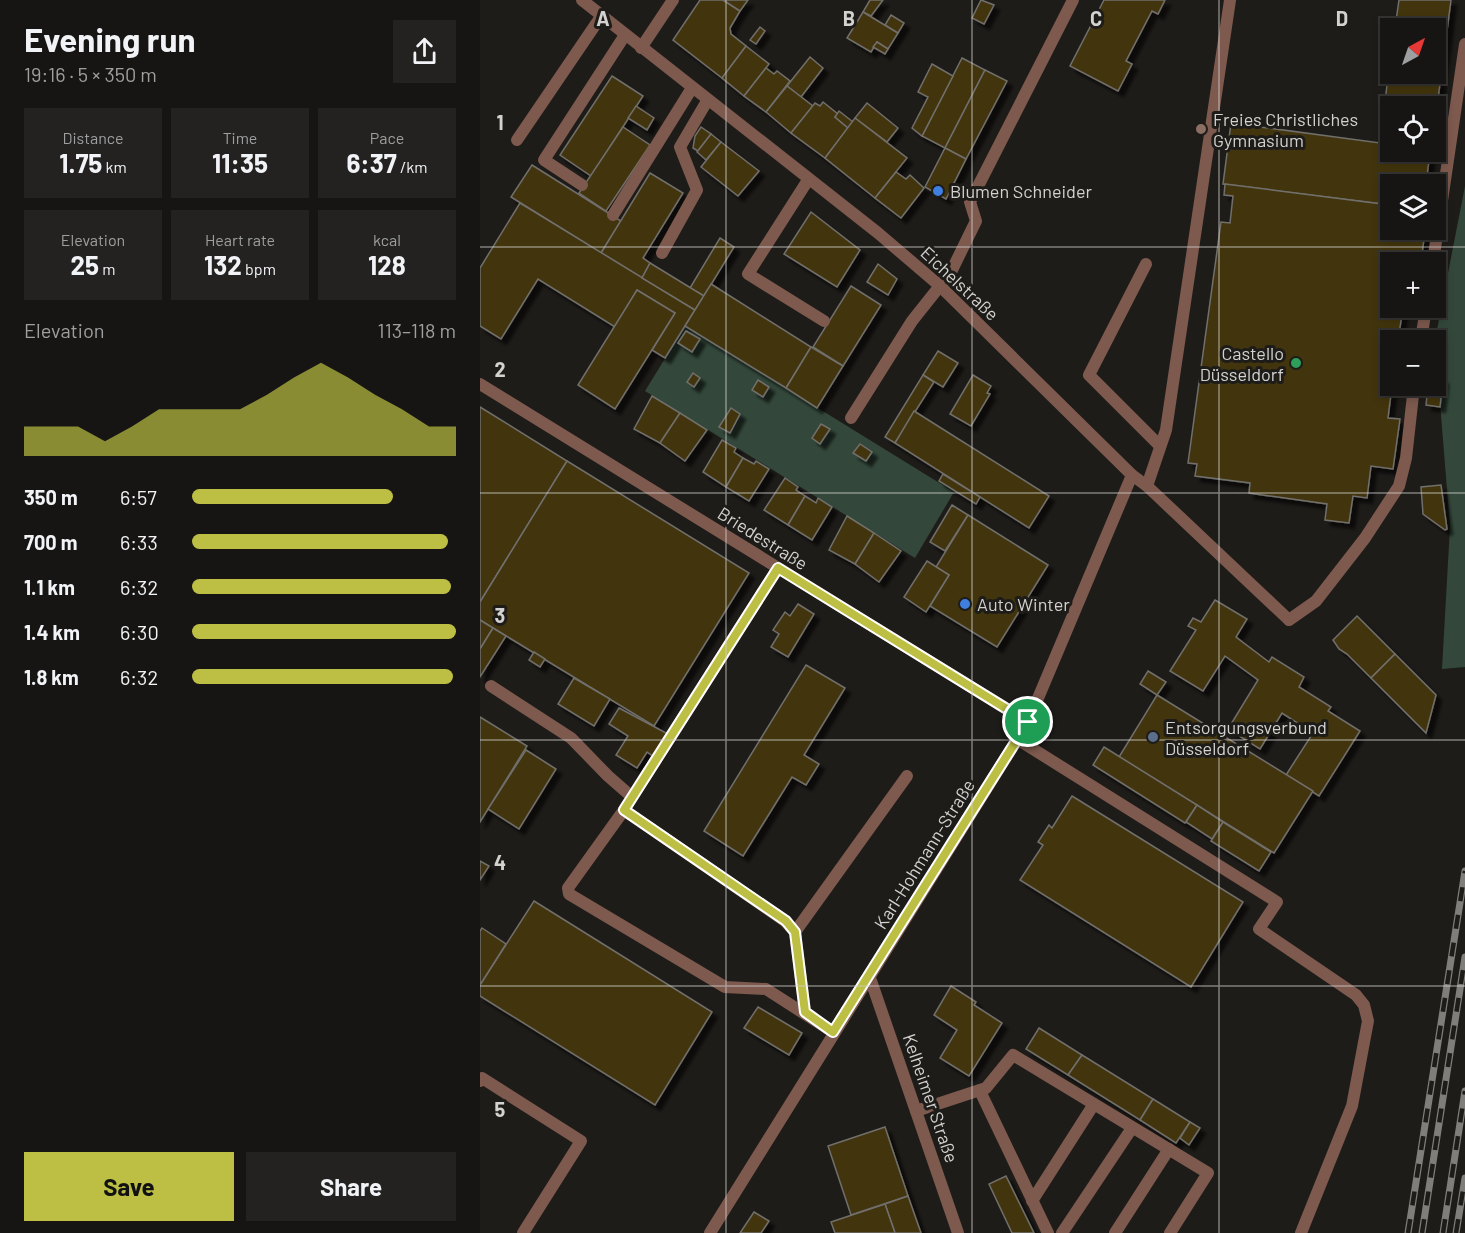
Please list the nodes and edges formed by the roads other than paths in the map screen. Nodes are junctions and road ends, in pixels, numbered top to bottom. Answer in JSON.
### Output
{"nodes":[{"id":1,"x":582,"y":0,"type":"edge"},
{"id":2,"x":674,"y":0,"type":"edge"},
{"id":3,"x":1073,"y":0,"type":"edge"},
{"id":4,"x":1230,"y":0,"type":"edge"},
{"id":5,"x":602,"y":15,"type":"junction"},
{"id":6,"x":626,"y":35,"type":"junction"},
{"id":7,"x":1465,"y":44,"type":"edge"},
{"id":8,"x":641,"y":48,"type":"junction"},
{"id":9,"x":692,"y":88,"type":"junction"},
{"id":10,"x":707,"y":101,"type":"junction"},
{"id":11,"x":517,"y":140,"type":"dead end"},
{"id":12,"x":808,"y":180,"type":"junction"},
{"id":13,"x":582,"y":185,"type":"dead end"},
{"id":14,"x":614,"y":215,"type":"dead end"},
{"id":15,"x":1434,"y":252,"type":"edge"},
{"id":16,"x":662,"y":253,"type":"dead end"},
{"id":17,"x":1146,"y":264,"type":"dead end"},
{"id":18,"x":940,"y":286,"type":"junction"},
{"id":19,"x":824,"y":321,"type":"dead end"},
{"id":20,"x":480,"y":384,"type":"edge"},
{"id":21,"x":1413,"y":396,"type":"edge"},
{"id":22,"x":851,"y":418,"type":"dead end"},
{"id":23,"x":1160,"y":446,"type":"junction"},
{"id":24,"x":1132,"y":475,"type":"junction"},
{"id":25,"x":1147,"y":486,"type":"junction"},
{"id":26,"x":778,"y":568,"type":"junction"},
{"id":27,"x":491,"y":686,"type":"dead end"},
{"id":28,"x":1028,"y":722,"type":"junction"},
{"id":29,"x":1017,"y":740,"type":"junction"},
{"id":30,"x":907,"y":776,"type":"dead end"},
{"id":31,"x":633,"y":796,"type":"junction"},
{"id":32,"x":624,"y":810,"type":"junction"},
{"id":33,"x":795,"y":932,"type":"junction"},
{"id":34,"x":869,"y":975,"type":"junction"},
{"id":35,"x":805,"y":1012,"type":"junction"},
{"id":36,"x":833,"y":1032,"type":"junction"},
{"id":37,"x":480,"y":1081,"type":"edge"},
{"id":38,"x":980,"y":1090,"type":"junction"},
{"id":39,"x":1094,"y":1104,"type":"junction"},
{"id":40,"x":916,"y":1111,"type":"junction"},
{"id":41,"x":1132,"y":1128,"type":"junction"},
{"id":42,"x":1169,"y":1149,"type":"junction"},
{"id":43,"x":1032,"y":1201,"type":"junction"},
{"id":44,"x":524,"y":1233,"type":"edge"},
{"id":45,"x":710,"y":1233,"type":"edge"},
{"id":46,"x":958,"y":1233,"type":"edge"},
{"id":47,"x":1048,"y":1233,"type":"edge"},
{"id":48,"x":1062,"y":1233,"type":"edge"},
{"id":49,"x":1115,"y":1233,"type":"edge"},
{"id":50,"x":1170,"y":1233,"type":"edge"},
{"id":51,"x":1301,"y":1233,"type":"edge"}],
"edges":[{"from":1,"to":5,"type":"street","name":"Eichelstraße"},
{"from":2,"to":8,"type":"street"},
{"from":3,"to":18,"type":"street"},
{"from":4,"to":23,"type":"street"},
{"from":5,"to":6,"type":"street","name":"Eichelstraße"},
{"from":5,"to":11,"type":"street"},
{"from":6,"to":8,"type":"street","name":"Eichelstraße"},
{"from":6,"to":13,"type":"street"},
{"from":7,"to":15,"type":"street"},
{"from":8,"to":9,"type":"street","name":"Eichelstraße"},
{"from":9,"to":10,"type":"street","name":"Eichelstraße"},
{"from":9,"to":14,"type":"street"},
{"from":10,"to":12,"type":"street","name":"Eichelstraße"},
{"from":10,"to":16,"type":"street"},
{"from":12,"to":18,"type":"street","name":"Eichelstraße"},
{"from":12,"to":19,"type":"street"},
{"from":17,"to":23,"type":"street"},
{"from":18,"to":22,"type":"street"},
{"from":18,"to":24,"type":"street","name":"Eichelstraße"},
{"from":20,"to":26,"type":"street","name":"Briedestraße"},
{"from":21,"to":25,"type":"street","name":"Eichelstraße"},
{"from":23,"to":25,"type":"street"},
{"from":24,"to":25,"type":"street","name":"Eichelstraße"},
{"from":24,"to":28,"type":"street","name":"Karl-Hohmann-Straße"},
{"from":26,"to":28,"type":"street","name":"Briedestraße"},
{"from":26,"to":31,"type":"street"},
{"from":27,"to":31,"type":"street"},
{"from":28,"to":29,"type":"street","name":"Karl-Hohmann-Straße"},
{"from":29,"to":34,"type":"street","name":"Karl-Hohmann-Straße"},
{"from":29,"to":51,"type":"street"},
{"from":30,"to":33,"type":"street"},
{"from":31,"to":32,"type":"street"},
{"from":32,"to":33,"type":"street"},
{"from":32,"to":35,"type":"street"},
{"from":33,"to":35,"type":"street"},
{"from":34,"to":36,"type":"street","name":"Karl-Hohmann-Straße"},
{"from":34,"to":40,"type":"street","name":"Kelheimer Straße"},
{"from":35,"to":36,"type":"street"},
{"from":36,"to":45,"type":"street","name":"Karl-Hohmann-Straße"},
{"from":37,"to":44,"type":"street"},
{"from":38,"to":39,"type":"street"},
{"from":38,"to":40,"type":"street"},
{"from":38,"to":43,"type":"street"},
{"from":39,"to":41,"type":"street"},
{"from":39,"to":43,"type":"street"},
{"from":40,"to":46,"type":"street","name":"Kelheimer Straße"},
{"from":41,"to":42,"type":"street"},
{"from":41,"to":48,"type":"street"},
{"from":42,"to":49,"type":"street"},
{"from":42,"to":50,"type":"street"},
{"from":43,"to":47,"type":"street"}]}
